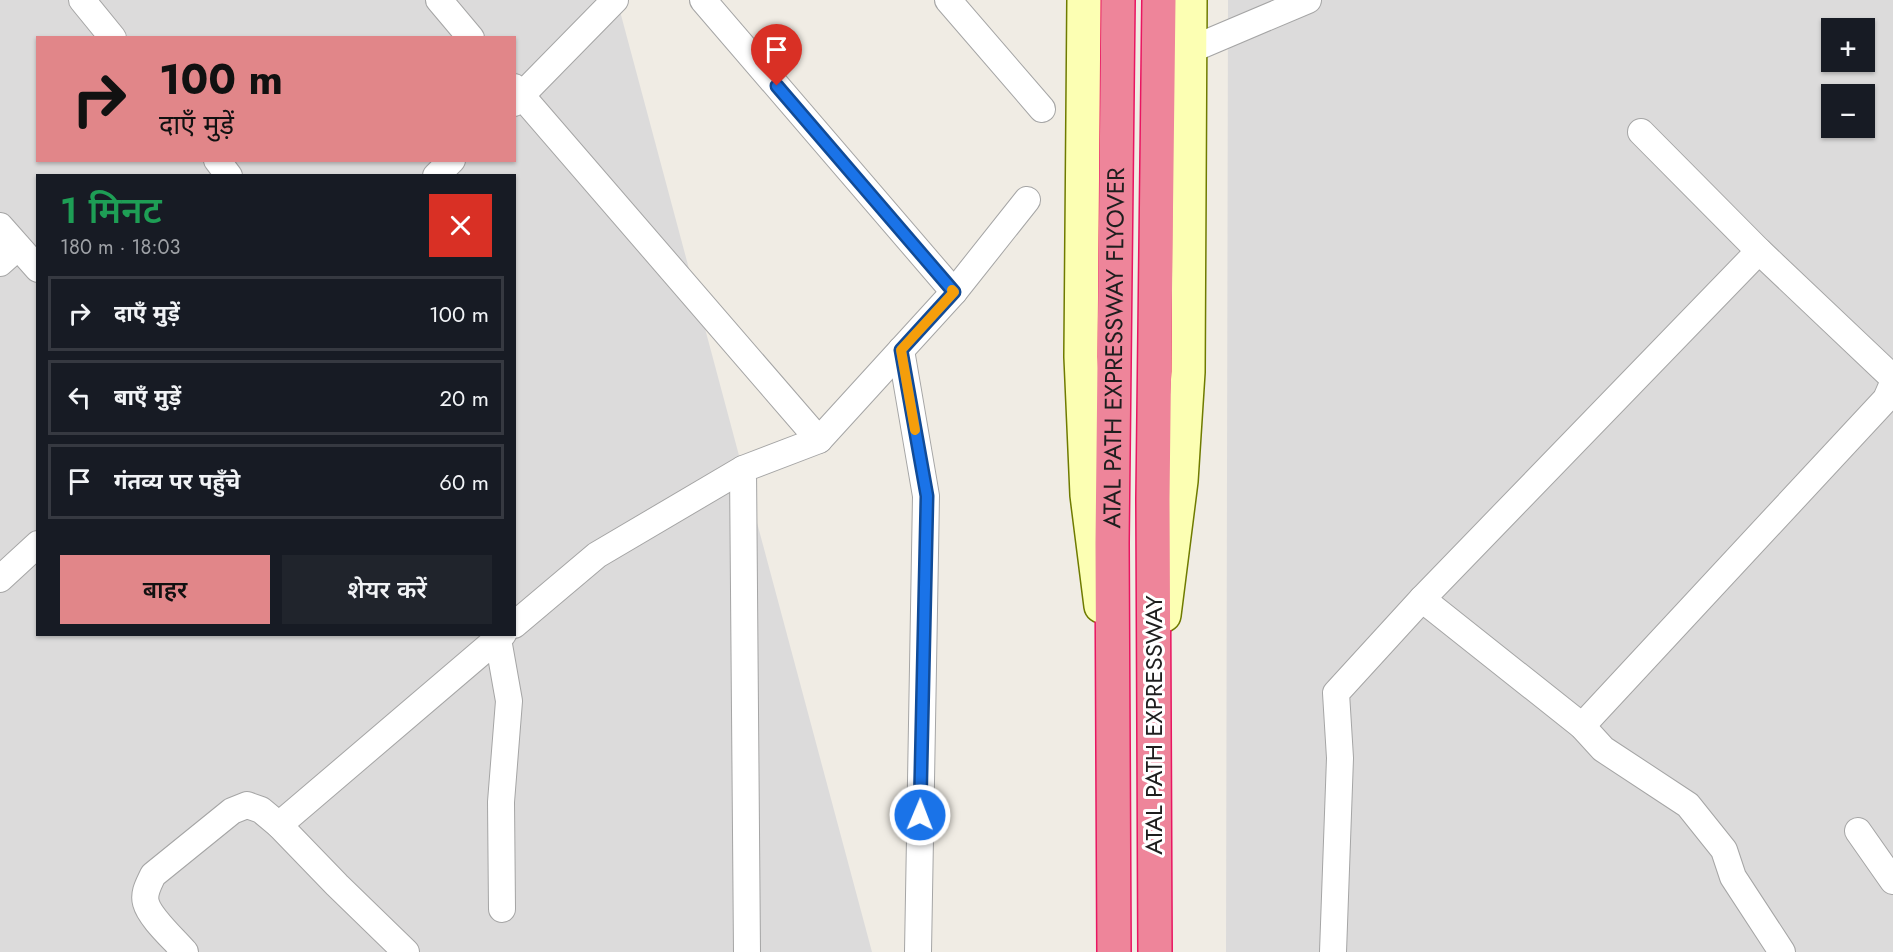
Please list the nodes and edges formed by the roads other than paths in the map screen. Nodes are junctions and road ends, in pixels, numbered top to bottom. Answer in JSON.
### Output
{"nodes":[{"id":1,"x":82,"y":0,"type":"edge"},
{"id":2,"x":439,"y":0,"type":"edge"},
{"id":3,"x":615,"y":0,"type":"edge"},
{"id":4,"x":703,"y":0,"type":"edge"},
{"id":5,"x":948,"y":0,"type":"edge"},
{"id":6,"x":1084,"y":0,"type":"edge"},
{"id":7,"x":1118,"y":0,"type":"edge"},
{"id":8,"x":1159,"y":0,"type":"edge"},
{"id":9,"x":1190,"y":0,"type":"edge"},
{"id":10,"x":1308,"y":0,"type":"edge"},
{"id":11,"x":111,"y":36,"type":"edge"},
{"id":12,"x":469,"y":36,"type":"edge"},
{"id":13,"x":1190,"y":50,"type":"junction"},
{"id":14,"x":517,"y":95,"type":"edge"},
{"id":15,"x":1042,"y":109,"type":"dead end"},
{"id":16,"x":1641,"y":132,"type":"dead end"},
{"id":17,"x":450,"y":162,"type":"edge"},
{"id":18,"x":438,"y":174,"type":"edge"},
{"id":19,"x":1027,"y":200,"type":"dead end"},
{"id":20,"x":0,"y":226,"type":"edge"},
{"id":21,"x":1759,"y":251,"type":"junction"},
{"id":22,"x":9,"y":255,"type":"edge"},
{"id":23,"x":36,"y":268,"type":"edge"},
{"id":24,"x":954,"y":292,"type":"junction"},
{"id":25,"x":901,"y":350,"type":"junction"},
{"id":26,"x":1893,"y":378,"type":"edge"},
{"id":27,"x":1893,"y":383,"type":"edge"},
{"id":28,"x":819,"y":440,"type":"junction"},
{"id":29,"x":743,"y":469,"type":"junction"},
{"id":30,"x":1153,"y":499,"type":"joint"},
{"id":31,"x":36,"y":546,"type":"edge"},
{"id":32,"x":0,"y":579,"type":"edge"},
{"id":33,"x":1422,"y":599,"type":"junction"},
{"id":34,"x":516,"y":624,"type":"edge"},
{"id":35,"x":501,"y":636,"type":"edge"},
{"id":36,"x":505,"y":636,"type":"edge"},
{"id":37,"x":1112,"y":694,"type":"junction"},
{"id":38,"x":1153,"y":695,"type":"junction"},
{"id":39,"x":1582,"y":726,"type":"junction"},
{"id":40,"x":279,"y":825,"type":"junction"},
{"id":41,"x":1858,"y":831,"type":"dead end"},
{"id":42,"x":1893,"y":881,"type":"edge"},
{"id":43,"x":502,"y":909,"type":"dead end"},
{"id":44,"x":185,"y":952,"type":"edge"},
{"id":45,"x":406,"y":952,"type":"edge"},
{"id":46,"x":747,"y":952,"type":"edge"},
{"id":47,"x":918,"y":952,"type":"edge"},
{"id":48,"x":1114,"y":952,"type":"edge"},
{"id":49,"x":1155,"y":952,"type":"edge"},
{"id":50,"x":1333,"y":952,"type":"edge"},
{"id":51,"x":1782,"y":952,"type":"edge"}],
"edges":[{"from":1,"to":11,"type":"street"},
{"from":2,"to":12,"type":"street"},
{"from":3,"to":14,"type":"street"},
{"from":4,"to":24,"type":"street"},
{"from":5,"to":15,"type":"street"},
{"from":6,"to":37,"type":"street"},
{"from":7,"to":37,"type":"highway","name":"ATAL PATH EXPRESSWAY FLYOVER"},
{"from":8,"to":30,"type":"highway","name":"ATAL PATH EXPRESSWAY FLYOVER"},
{"from":9,"to":13,"type":"street"},
{"from":10,"to":13,"type":"street"},
{"from":13,"to":38,"type":"street"},
{"from":14,"to":28,"type":"street"},
{"from":16,"to":21,"type":"street"},
{"from":17,"to":18,"type":"street"},
{"from":19,"to":24,"type":"street"},
{"from":20,"to":22,"type":"street"},
{"from":21,"to":26,"type":"street"},
{"from":21,"to":33,"type":"street"},
{"from":22,"to":23,"type":"street"},
{"from":24,"to":25,"type":"street"},
{"from":25,"to":28,"type":"street"},
{"from":25,"to":47,"type":"street"},
{"from":27,"to":39,"type":"street"},
{"from":28,"to":29,"type":"street"},
{"from":29,"to":34,"type":"street"},
{"from":29,"to":46,"type":"street"},
{"from":30,"to":38,"type":"highway","name":"ATAL PATH EXPRESSWAY"},
{"from":31,"to":32,"type":"street"},
{"from":33,"to":39,"type":"street"},
{"from":33,"to":50,"type":"street"},
{"from":35,"to":40,"type":"street"},
{"from":36,"to":43,"type":"street"},
{"from":37,"to":48,"type":"highway","name":"ATAL PATH EXPRESSWAY"},
{"from":38,"to":49,"type":"highway","name":"ATAL PATH EXPRESSWAY"},
{"from":39,"to":51,"type":"street"},
{"from":40,"to":44,"type":"street"},
{"from":40,"to":45,"type":"street"},
{"from":41,"to":42,"type":"street"}]}
